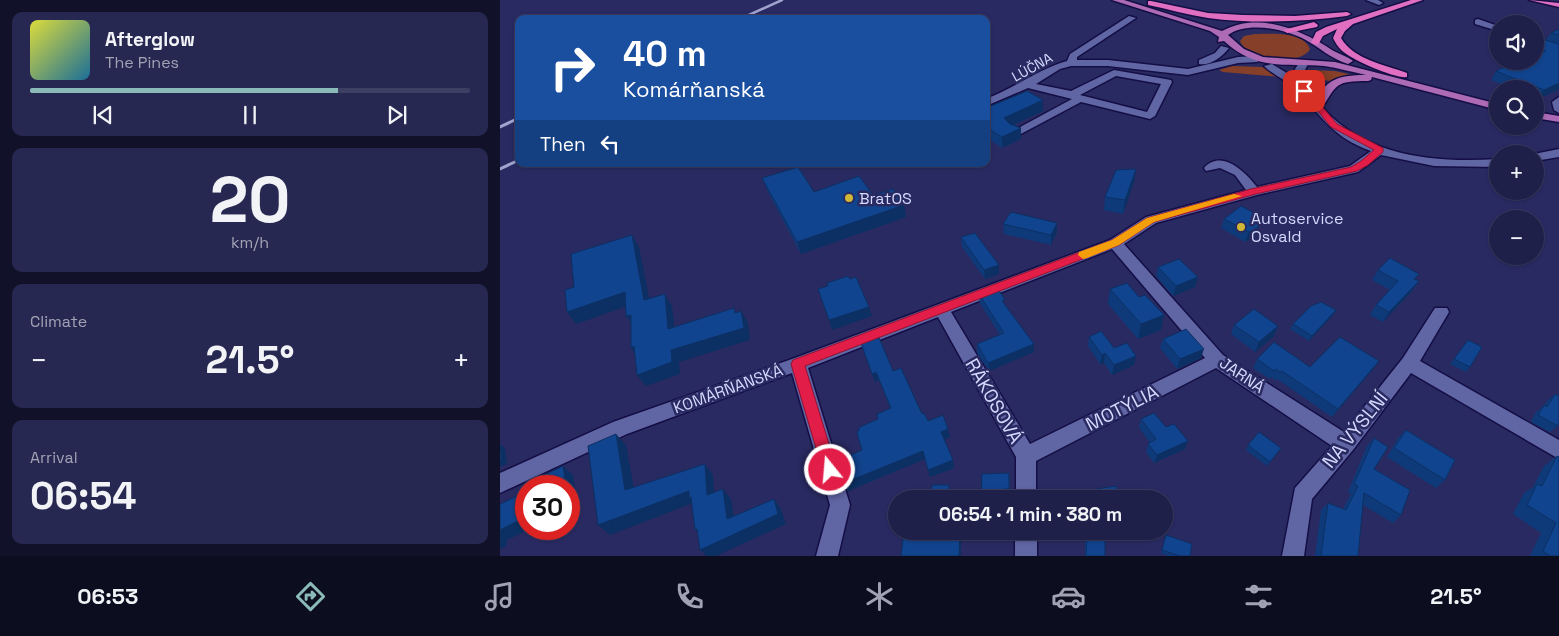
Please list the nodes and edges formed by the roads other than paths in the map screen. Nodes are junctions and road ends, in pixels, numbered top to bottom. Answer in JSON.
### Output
{"nodes":[{"id":1,"x":1116,"y":0,"type":"edge"},
{"id":2,"x":1139,"y":0,"type":"edge"},
{"id":3,"x":1370,"y":0,"type":"edge"},
{"id":4,"x":1389,"y":0,"type":"edge"},
{"id":5,"x":1419,"y":0,"type":"edge"},
{"id":6,"x":1533,"y":0,"type":"edge"},
{"id":7,"x":1549,"y":0,"type":"edge"},
{"id":8,"x":1151,"y":3,"type":"junction"},
{"id":9,"x":1379,"y":3,"type":"junction"},
{"id":10,"x":1559,"y":4,"type":"edge"},
{"id":11,"x":1182,"y":16,"type":"junction"},
{"id":12,"x":1132,"y":18,"type":"dead end"},
{"id":13,"x":1349,"y":18,"type":"junction"},
{"id":14,"x":1478,"y":22,"type":"dead end"},
{"id":15,"x":1489,"y":26,"type":"edge"},
{"id":16,"x":1244,"y":27,"type":"junction"},
{"id":17,"x":1299,"y":29,"type":"junction"},
{"id":18,"x":1287,"y":30,"type":"junction"},
{"id":19,"x":1316,"y":40,"type":"junction"},
{"id":20,"x":1225,"y":41,"type":"junction"},
{"id":21,"x":1257,"y":59,"type":"junction"},
{"id":22,"x":1244,"y":60,"type":"junction"},
{"id":23,"x":1071,"y":63,"type":"junction"},
{"id":24,"x":1302,"y":64,"type":"junction"},
{"id":25,"x":1269,"y":66,"type":"junction"},
{"id":26,"x":1152,"y":69,"type":"junction"},
{"id":27,"x":1365,"y":69,"type":"junction"},
{"id":28,"x":1404,"y":75,"type":"junction"},
{"id":29,"x":1388,"y":80,"type":"junction"},
{"id":30,"x":1028,"y":85,"type":"junction"},
{"id":31,"x":1304,"y":91,"type":"junction"},
{"id":32,"x":1076,"y":97,"type":"junction"},
{"id":33,"x":1489,"y":97,"type":"edge"},
{"id":34,"x":1559,"y":100,"type":"edge"},
{"id":35,"x":990,"y":101,"type":"edge"},
{"id":36,"x":1489,"y":105,"type":"edge"},
{"id":37,"x":1317,"y":108,"type":"junction"},
{"id":38,"x":1544,"y":108,"type":"edge"},
{"id":39,"x":1559,"y":110,"type":"edge"},
{"id":40,"x":1544,"y":117,"type":"edge"},
{"id":41,"x":1559,"y":120,"type":"edge"},
{"id":42,"x":1017,"y":133,"type":"edge"},
{"id":43,"x":1379,"y":150,"type":"junction"},
{"id":44,"x":1559,"y":153,"type":"edge"},
{"id":45,"x":1544,"y":156,"type":"edge"},
{"id":46,"x":1489,"y":163,"type":"edge"},
{"id":47,"x":1210,"y":168,"type":"dead end"},
{"id":48,"x":1254,"y":192,"type":"junction"},
{"id":49,"x":1116,"y":243,"type":"junction"},
{"id":50,"x":941,"y":309,"type":"junction"},
{"id":51,"x":1441,"y":312,"type":"dead end"},
{"id":52,"x":1217,"y":360,"type":"junction"},
{"id":53,"x":1409,"y":363,"type":"junction"},
{"id":54,"x":798,"y":364,"type":"junction"},
{"id":55,"x":1346,"y":444,"type":"junction"},
{"id":56,"x":1559,"y":450,"type":"edge"},
{"id":57,"x":1026,"y":456,"type":"junction"},
{"id":58,"x":500,"y":483,"type":"edge"},
{"id":59,"x":1026,"y":490,"type":"edge"},
{"id":60,"x":1026,"y":540,"type":"edge"},
{"id":61,"x":827,"y":556,"type":"edge"},
{"id":62,"x":1026,"y":556,"type":"edge"},
{"id":63,"x":1293,"y":556,"type":"edge"}],
"edges":[{"from":1,"to":11,"type":"main road"},
{"from":2,"to":8,"type":"main road"},
{"from":3,"to":9,"type":"street"},
{"from":4,"to":9,"type":"highway"},
{"from":5,"to":13,"type":"highway"},
{"from":6,"to":10,"type":"highway"},
{"from":7,"to":10,"type":"highway"},
{"from":8,"to":11,"type":"main road"},
{"from":8,"to":13,"type":"highway"},
{"from":9,"to":13,"type":"highway"},
{"from":11,"to":16,"type":"main road"},
{"from":11,"to":17,"type":"main road"},
{"from":11,"to":20,"type":"main road"},
{"from":12,"to":23,"type":"street"},
{"from":13,"to":17,"type":"highway"},
{"from":13,"to":19,"type":"highway"},
{"from":13,"to":28,"type":"highway"},
{"from":14,"to":15,"type":"street"},
{"from":16,"to":18,"type":"main road"},
{"from":16,"to":20,"type":"main road"},
{"from":17,"to":18,"type":"highway"},
{"from":17,"to":19,"type":"main road"},
{"from":18,"to":19,"type":"main road"},
{"from":18,"to":20,"type":"main road"},
{"from":19,"to":24,"type":"main road"},
{"from":19,"to":27,"type":"main road"},
{"from":20,"to":21,"type":"main road"},
{"from":20,"to":22,"type":"main road"},
{"from":20,"to":26,"type":"street","name":"LÚČNA"},
{"from":21,"to":22,"type":"street","name":"LÚČNA"},
{"from":21,"to":24,"type":"main road"},
{"from":22,"to":25,"type":"main road"},
{"from":22,"to":26,"type":"street","name":"LÚČNA"},
{"from":23,"to":26,"type":"street","name":"LÚČNA"},
{"from":23,"to":30,"type":"street","name":"LÚČNA"},
{"from":24,"to":25,"type":"main road"},
{"from":24,"to":27,"type":"main road"},
{"from":24,"to":31,"type":"street"},
{"from":25,"to":31,"type":"street"},
{"from":27,"to":28,"type":"main road"},
{"from":27,"to":29,"type":"main road"},
{"from":28,"to":33,"type":"main road"},
{"from":29,"to":36,"type":"main road"},
{"from":29,"to":37,"type":"main road"},
{"from":30,"to":32,"type":"street"},
{"from":30,"to":35,"type":"street","name":"LÚČNA"},
{"from":31,"to":37,"type":"street"},
{"from":32,"to":32,"type":"street"},
{"from":32,"to":42,"type":"street"},
{"from":34,"to":39,"type":"street"},
{"from":37,"to":43,"type":"street"},
{"from":38,"to":39,"type":"main road"},
{"from":40,"to":41,"type":"main road"},
{"from":43,"to":46,"type":"street"},
{"from":43,"to":48,"type":"street","name":"KOMÁRŇANSKÁ"},
{"from":44,"to":45,"type":"street"},
{"from":47,"to":48,"type":"street"},
{"from":48,"to":49,"type":"street","name":"KOMÁRŇANSKÁ"},
{"from":49,"to":50,"type":"street","name":"KOMÁRŇANSKÁ"},
{"from":49,"to":52,"type":"street","name":"JARNÁ"},
{"from":50,"to":54,"type":"street","name":"KOMÁRŇANSKÁ"},
{"from":50,"to":57,"type":"street","name":"RÁKOSOVÁ"},
{"from":51,"to":53,"type":"street","name":"NA VÝSLNÍ"},
{"from":52,"to":55,"type":"street","name":"JARNÁ"},
{"from":52,"to":57,"type":"street","name":"MOTÝLIA"},
{"from":53,"to":55,"type":"street","name":"NA VÝSLNÍ"},
{"from":53,"to":56,"type":"street"},
{"from":54,"to":58,"type":"street","name":"KOMÁRŇANSKÁ"},
{"from":54,"to":61,"type":"street"},
{"from":55,"to":63,"type":"street","name":"NA VÝSLNÍ"},
{"from":57,"to":59,"type":"street","name":"RÁKOSOVÁ"},
{"from":60,"to":62,"type":"street"}]}
